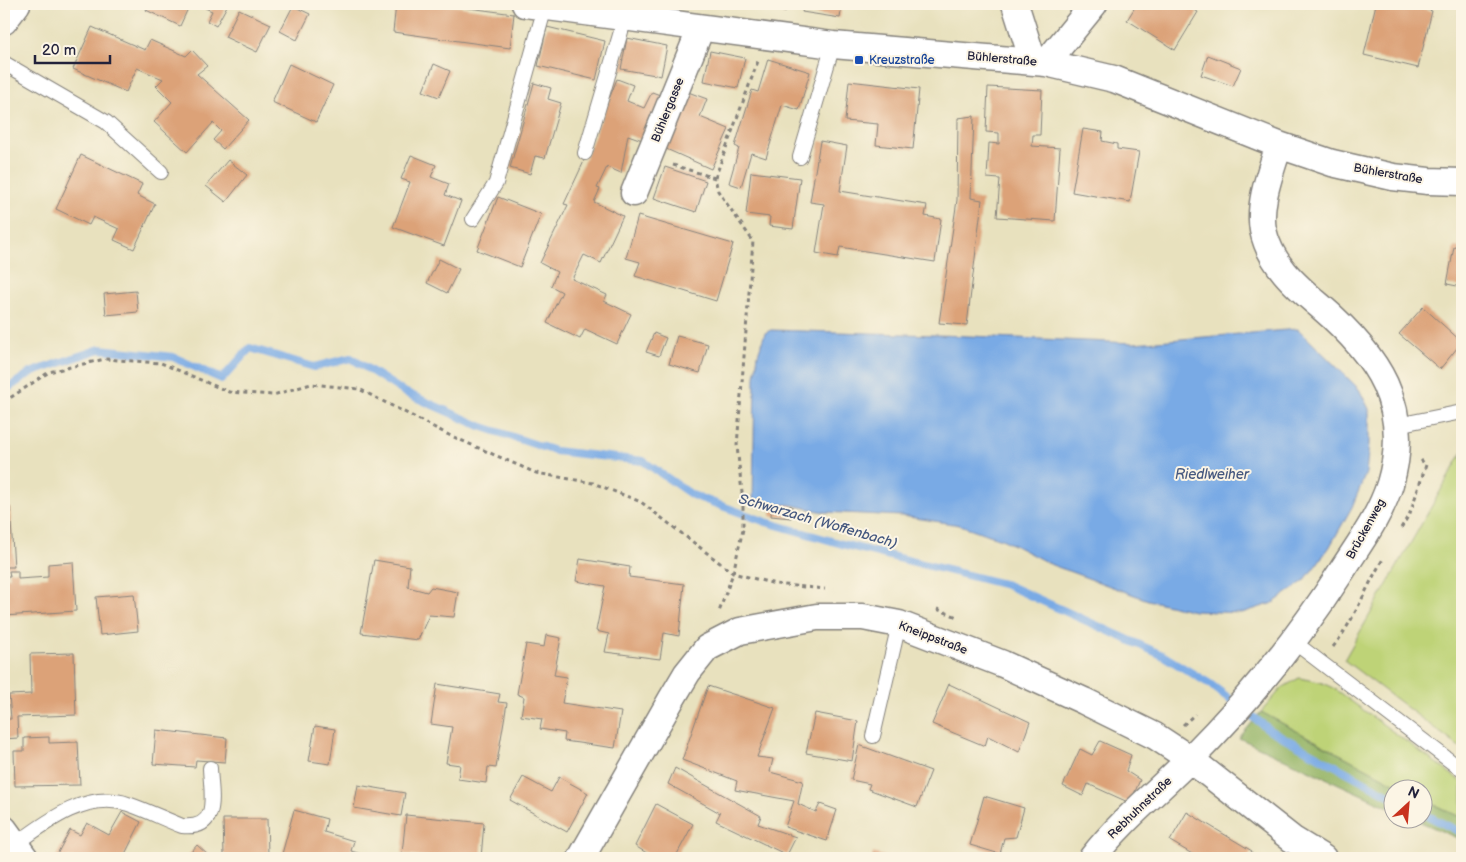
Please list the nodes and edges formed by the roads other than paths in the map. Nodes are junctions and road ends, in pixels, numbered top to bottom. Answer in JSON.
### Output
{"nodes":[{"id":1,"x":17,"y":4,"type":"edge"},
{"id":2,"x":1015,"y":4,"type":"edge"},
{"id":3,"x":1094,"y":4,"type":"edge"},
{"id":4,"x":535,"y":5,"type":"edge"},
{"id":5,"x":625,"y":18,"type":"junction"},
{"id":6,"x":4,"y":22,"type":"edge"},
{"id":7,"x":701,"y":28,"type":"junction"},
{"id":8,"x":833,"y":45,"type":"junction"},
{"id":9,"x":1040,"y":62,"type":"junction"},
{"id":10,"x":4,"y":63,"type":"edge"},
{"id":11,"x":1279,"y":145,"type":"junction"},
{"id":12,"x":585,"y":153,"type":"dead end"},
{"id":13,"x":800,"y":157,"type":"dead end"},
{"id":14,"x":161,"y":172,"type":"dead end"},
{"id":15,"x":1462,"y":182,"type":"edge"},
{"id":16,"x":634,"y":193,"type":"dead end"},
{"id":17,"x":473,"y":219,"type":"dead end"},
{"id":18,"x":1462,"y":412,"type":"edge"},
{"id":19,"x":1397,"y":425,"type":"junction"},
{"id":20,"x":899,"y":624,"type":"junction"},
{"id":21,"x":1294,"y":642,"type":"junction"},
{"id":22,"x":873,"y":736,"type":"dead end"},
{"id":23,"x":1190,"y":759,"type":"junction"},
{"id":24,"x":210,"y":768,"type":"dead end"},
{"id":25,"x":1462,"y":770,"type":"edge"},
{"id":26,"x":15,"y":844,"type":"edge"},
{"id":27,"x":582,"y":858,"type":"edge"},
{"id":28,"x":1092,"y":858,"type":"edge"},
{"id":29,"x":1323,"y":858,"type":"edge"}],
"edges":[{"from":1,"to":6,"type":"street"},
{"from":2,"to":9,"type":"street"},
{"from":3,"to":9,"type":"street"},
{"from":4,"to":5,"type":"street","name":"Bühlerstraße"},
{"from":4,"to":17,"type":"lane"},
{"from":5,"to":7,"type":"street","name":"Bühlerstraße"},
{"from":5,"to":12,"type":"lane"},
{"from":7,"to":8,"type":"street","name":"Bühlerstraße"},
{"from":7,"to":16,"type":"street","name":"Bühlergasse"},
{"from":8,"to":9,"type":"street","name":"Bühlerstraße"},
{"from":8,"to":13,"type":"lane"},
{"from":9,"to":11,"type":"street","name":"Bühlerstraße"},
{"from":10,"to":14,"type":"lane"},
{"from":11,"to":15,"type":"street","name":"Bühlerstraße"},
{"from":11,"to":19,"type":"street","name":"Brückenweg"},
{"from":18,"to":19,"type":"lane"},
{"from":19,"to":21,"type":"street","name":"Brückenweg"},
{"from":20,"to":22,"type":"lane"},
{"from":20,"to":23,"type":"street","name":"Kneippstraße"},
{"from":20,"to":27,"type":"street","name":"Kneippstraße"},
{"from":21,"to":23,"type":"street","name":"Brückenweg"},
{"from":21,"to":25,"type":"lane"},
{"from":23,"to":28,"type":"street","name":"Rebhuhnstraße"},
{"from":23,"to":29,"type":"street","name":"Kneippstraße"},
{"from":24,"to":26,"type":"lane"}]}
